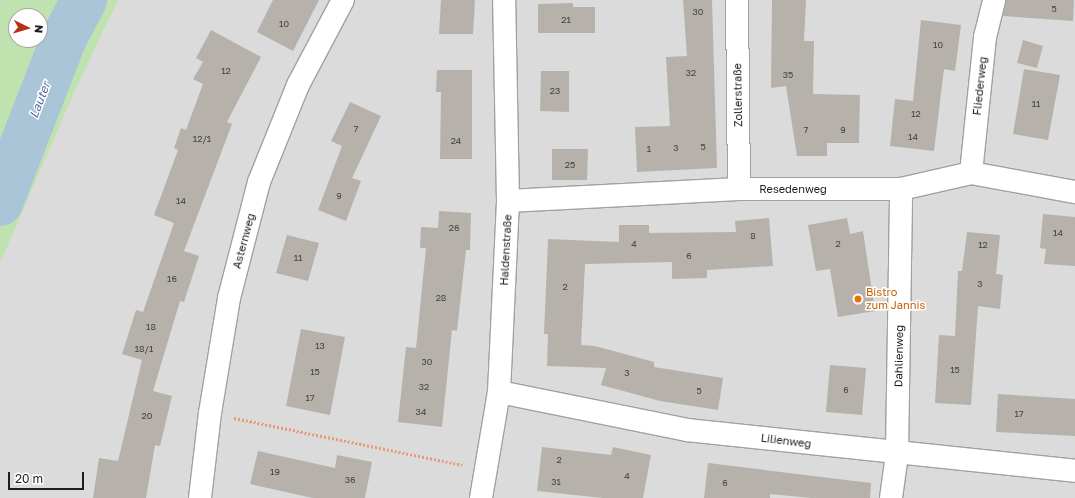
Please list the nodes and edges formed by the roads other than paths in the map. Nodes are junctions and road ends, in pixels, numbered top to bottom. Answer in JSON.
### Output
{"nodes":[{"id":1,"x":343,"y":0,"type":"edge"},
{"id":2,"x":504,"y":0,"type":"edge"},
{"id":3,"x":737,"y":0,"type":"edge"},
{"id":4,"x":994,"y":0,"type":"edge"},
{"id":5,"x":971,"y":173,"type":"junction"},
{"id":6,"x":739,"y":189,"type":"junction"},
{"id":7,"x":901,"y":189,"type":"junction"},
{"id":8,"x":1075,"y":192,"type":"edge"},
{"id":9,"x":508,"y":201,"type":"junction"},
{"id":10,"x":499,"y":392,"type":"junction"},
{"id":11,"x":897,"y":454,"type":"junction"},
{"id":12,"x":1075,"y":472,"type":"edge"},
{"id":13,"x":200,"y":498,"type":"edge"},
{"id":14,"x":481,"y":498,"type":"edge"},
{"id":15,"x":891,"y":498,"type":"edge"}],
"edges":[{"from":1,"to":13,"type":"street","name":"Asternweg"},
{"from":2,"to":9,"type":"street","name":"Haldenstraße"},
{"from":3,"to":6,"type":"street","name":"Zollerstraße"},
{"from":4,"to":5,"type":"street","name":"Fliederweg"},
{"from":5,"to":7,"type":"street","name":"Resedenweg"},
{"from":5,"to":8,"type":"street","name":"Resedenweg"},
{"from":6,"to":7,"type":"street","name":"Resedenweg"},
{"from":6,"to":9,"type":"street","name":"Resedenweg"},
{"from":7,"to":11,"type":"street","name":"Dahlienweg"},
{"from":9,"to":10,"type":"street","name":"Haldenstraße"},
{"from":10,"to":11,"type":"street","name":"Lilienweg"},
{"from":10,"to":14,"type":"street","name":"Haldenstraße"},
{"from":11,"to":12,"type":"street","name":"Lilienweg"},
{"from":11,"to":15,"type":"street","name":"Dahlienweg"}]}
